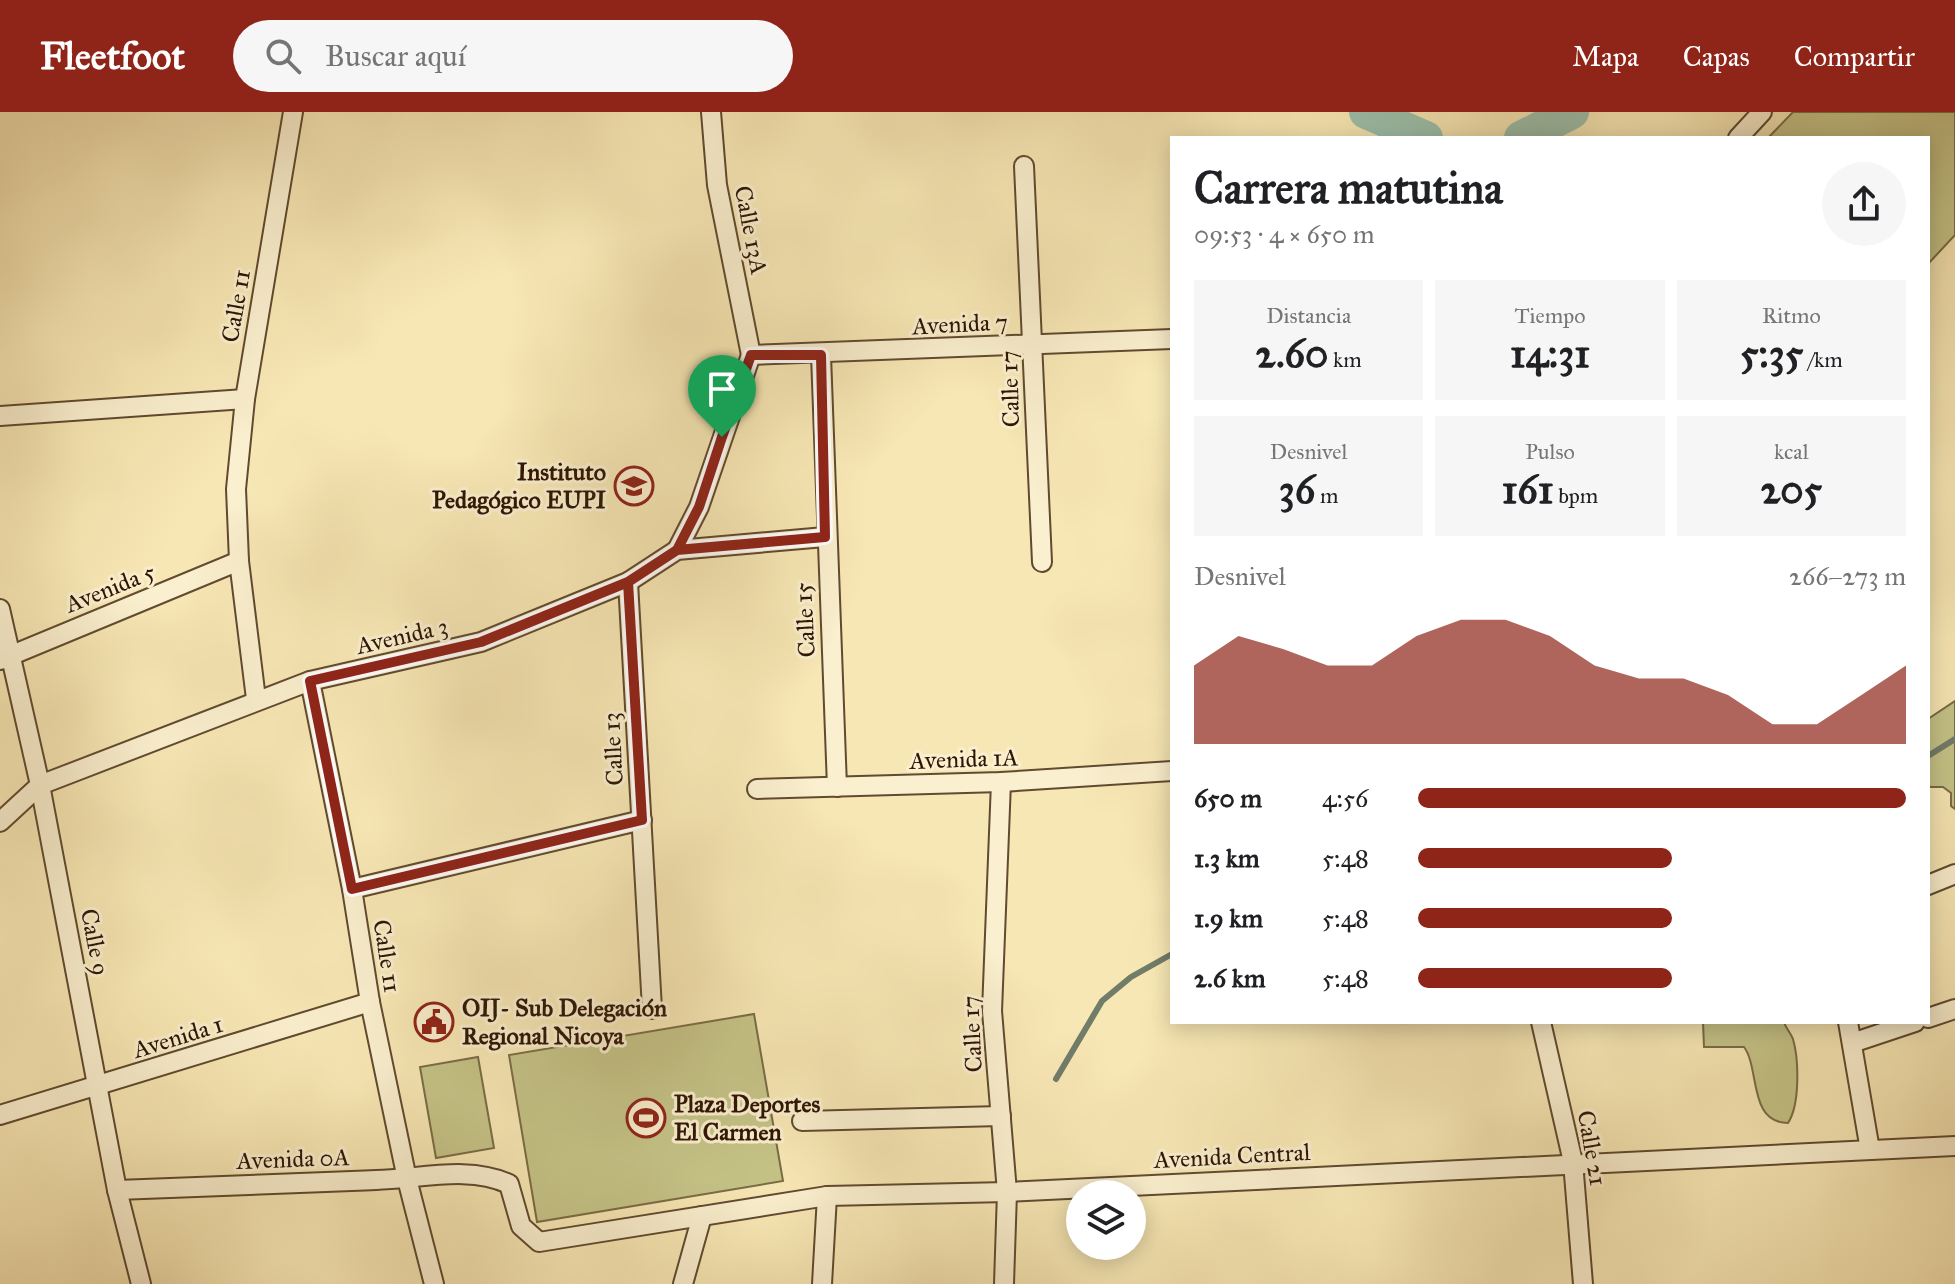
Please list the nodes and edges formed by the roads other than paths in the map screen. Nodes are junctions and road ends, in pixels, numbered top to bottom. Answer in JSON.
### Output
{"nodes":[{"id":1,"x":293,"y":112,"type":"edge"},
{"id":2,"x":711,"y":112,"type":"edge"},
{"id":3,"x":1762,"y":112,"type":"edge"},
{"id":4,"x":1740,"y":136,"type":"edge"},
{"id":5,"x":1024,"y":166,"type":"dead end"},
{"id":6,"x":1170,"y":339,"type":"edge"},
{"id":7,"x":1032,"y":344,"type":"junction"},
{"id":8,"x":751,"y":355,"type":"junction"},
{"id":9,"x":821,"y":355,"type":"junction"},
{"id":10,"x":245,"y":399,"type":"junction"},
{"id":11,"x":0,"y":416,"type":"edge"},
{"id":12,"x":825,"y":537,"type":"junction"},
{"id":13,"x":677,"y":550,"type":"junction"},
{"id":14,"x":239,"y":561,"type":"junction"},
{"id":15,"x":1042,"y":562,"type":"dead end"},
{"id":16,"x":628,"y":582,"type":"junction"},
{"id":17,"x":0,"y":609,"type":"edge"},
{"id":18,"x":5,"y":657,"type":"edge"},
{"id":19,"x":310,"y":681,"type":"junction"},
{"id":20,"x":256,"y":699,"type":"junction"},
{"id":21,"x":1170,"y":771,"type":"edge"},
{"id":22,"x":1001,"y":782,"type":"junction"},
{"id":23,"x":40,"y":785,"type":"junction"},
{"id":24,"x":837,"y":787,"type":"junction"},
{"id":25,"x":757,"y":789,"type":"dead end"},
{"id":26,"x":2,"y":819,"type":"edge"},
{"id":27,"x":642,"y":820,"type":"junction"},
{"id":28,"x":1955,"y":874,"type":"edge"},
{"id":29,"x":1930,"y":884,"type":"edge"},
{"id":30,"x":352,"y":889,"type":"junction"},
{"id":31,"x":370,"y":1002,"type":"junction"},
{"id":32,"x":652,"y":1009,"type":"dead end"},
{"id":33,"x":1955,"y":1009,"type":"edge"},
{"id":34,"x":1930,"y":1017,"type":"edge"},
{"id":35,"x":1541,"y":1024,"type":"edge"},
{"id":36,"x":1848,"y":1024,"type":"edge"},
{"id":37,"x":1909,"y":1024,"type":"edge"},
{"id":38,"x":1852,"y":1043,"type":"junction"},
{"id":39,"x":98,"y":1088,"type":"junction"},
{"id":40,"x":0,"y":1115,"type":"edge"},
{"id":41,"x":1001,"y":1116,"type":"junction"},
{"id":42,"x":802,"y":1121,"type":"dead end"},
{"id":43,"x":1955,"y":1146,"type":"edge"},
{"id":44,"x":1870,"y":1150,"type":"junction"},
{"id":45,"x":1573,"y":1162,"type":"junction"},
{"id":46,"x":407,"y":1179,"type":"junction"},
{"id":47,"x":117,"y":1190,"type":"junction"},
{"id":48,"x":1007,"y":1192,"type":"junction"},
{"id":49,"x":827,"y":1196,"type":"junction"},
{"id":50,"x":702,"y":1216,"type":"junction"},
{"id":51,"x":521,"y":1226,"type":"joint"},
{"id":52,"x":141,"y":1284,"type":"edge"},
{"id":53,"x":434,"y":1284,"type":"edge"},
{"id":54,"x":683,"y":1284,"type":"edge"},
{"id":55,"x":822,"y":1284,"type":"edge"},
{"id":56,"x":1004,"y":1284,"type":"edge"},
{"id":57,"x":1583,"y":1284,"type":"edge"}],
"edges":[{"from":1,"to":10,"type":"street","name":"Calle 11"},
{"from":2,"to":8,"type":"street","name":"Calle 13A"},
{"from":3,"to":4,"type":"street"},
{"from":5,"to":7,"type":"street","name":"Calle 17"},
{"from":6,"to":7,"type":"street","name":"Avenida 7"},
{"from":7,"to":9,"type":"street","name":"Avenida 7"},
{"from":7,"to":15,"type":"street","name":"Calle 17"},
{"from":8,"to":9,"type":"street","name":"Avenida 7"},
{"from":8,"to":13,"type":"street"},
{"from":9,"to":12,"type":"street","name":"Calle 15"},
{"from":10,"to":11,"type":"street"},
{"from":10,"to":14,"type":"street","name":"Calle 11"},
{"from":12,"to":13,"type":"street","name":"Avenida 3"},
{"from":12,"to":24,"type":"street","name":"Calle 15"},
{"from":13,"to":16,"type":"street","name":"Avenida 3"},
{"from":14,"to":18,"type":"street","name":"Avenida 5"},
{"from":14,"to":20,"type":"street","name":"Calle 11"},
{"from":16,"to":19,"type":"street","name":"Avenida 3"},
{"from":16,"to":27,"type":"street","name":"Calle 13"},
{"from":17,"to":18,"type":"street","name":"Calle 9"},
{"from":18,"to":23,"type":"street","name":"Calle 9"},
{"from":19,"to":20,"type":"street","name":"Avenida 3"},
{"from":19,"to":30,"type":"street","name":"Calle 11"},
{"from":20,"to":23,"type":"street","name":"Avenida 3"},
{"from":21,"to":22,"type":"street","name":"Avenida 1A"},
{"from":22,"to":24,"type":"street","name":"Avenida 1A"},
{"from":22,"to":41,"type":"street","name":"Calle 17"},
{"from":23,"to":26,"type":"street","name":"Avenida 3"},
{"from":23,"to":39,"type":"street","name":"Calle 9"},
{"from":24,"to":25,"type":"street","name":"Avenida 1A"},
{"from":27,"to":30,"type":"street"},
{"from":27,"to":32,"type":"street","name":"Calle 13"},
{"from":28,"to":29,"type":"street"},
{"from":30,"to":31,"type":"street","name":"Calle 11"},
{"from":31,"to":39,"type":"street","name":"Avenida 1"},
{"from":31,"to":46,"type":"street","name":"Calle 11"},
{"from":33,"to":34,"type":"street"},
{"from":35,"to":45,"type":"street","name":"Calle 21"},
{"from":36,"to":38,"type":"street"},
{"from":37,"to":38,"type":"street"},
{"from":38,"to":44,"type":"street"},
{"from":39,"to":40,"type":"street","name":"Avenida 1"},
{"from":39,"to":47,"type":"street","name":"Calle 9"},
{"from":41,"to":42,"type":"street"},
{"from":41,"to":48,"type":"street","name":"Calle 17"},
{"from":43,"to":44,"type":"street","name":"Avenida Central"},
{"from":44,"to":45,"type":"street","name":"Avenida Central"},
{"from":45,"to":48,"type":"street","name":"Avenida Central"},
{"from":45,"to":57,"type":"street","name":"Calle 21"},
{"from":46,"to":47,"type":"street","name":"Avenida 0A"},
{"from":46,"to":51,"type":"street","name":"Avenida 0A"},
{"from":46,"to":53,"type":"street","name":"Calle 11"},
{"from":47,"to":52,"type":"street","name":"Calle 9"},
{"from":48,"to":49,"type":"street","name":"Avenida Central"},
{"from":48,"to":56,"type":"street","name":"Calle 17"},
{"from":49,"to":50,"type":"street","name":"Avenida Central"},
{"from":49,"to":55,"type":"street"},
{"from":50,"to":51,"type":"street","name":"Avenida Central"},
{"from":50,"to":54,"type":"street"}]}
